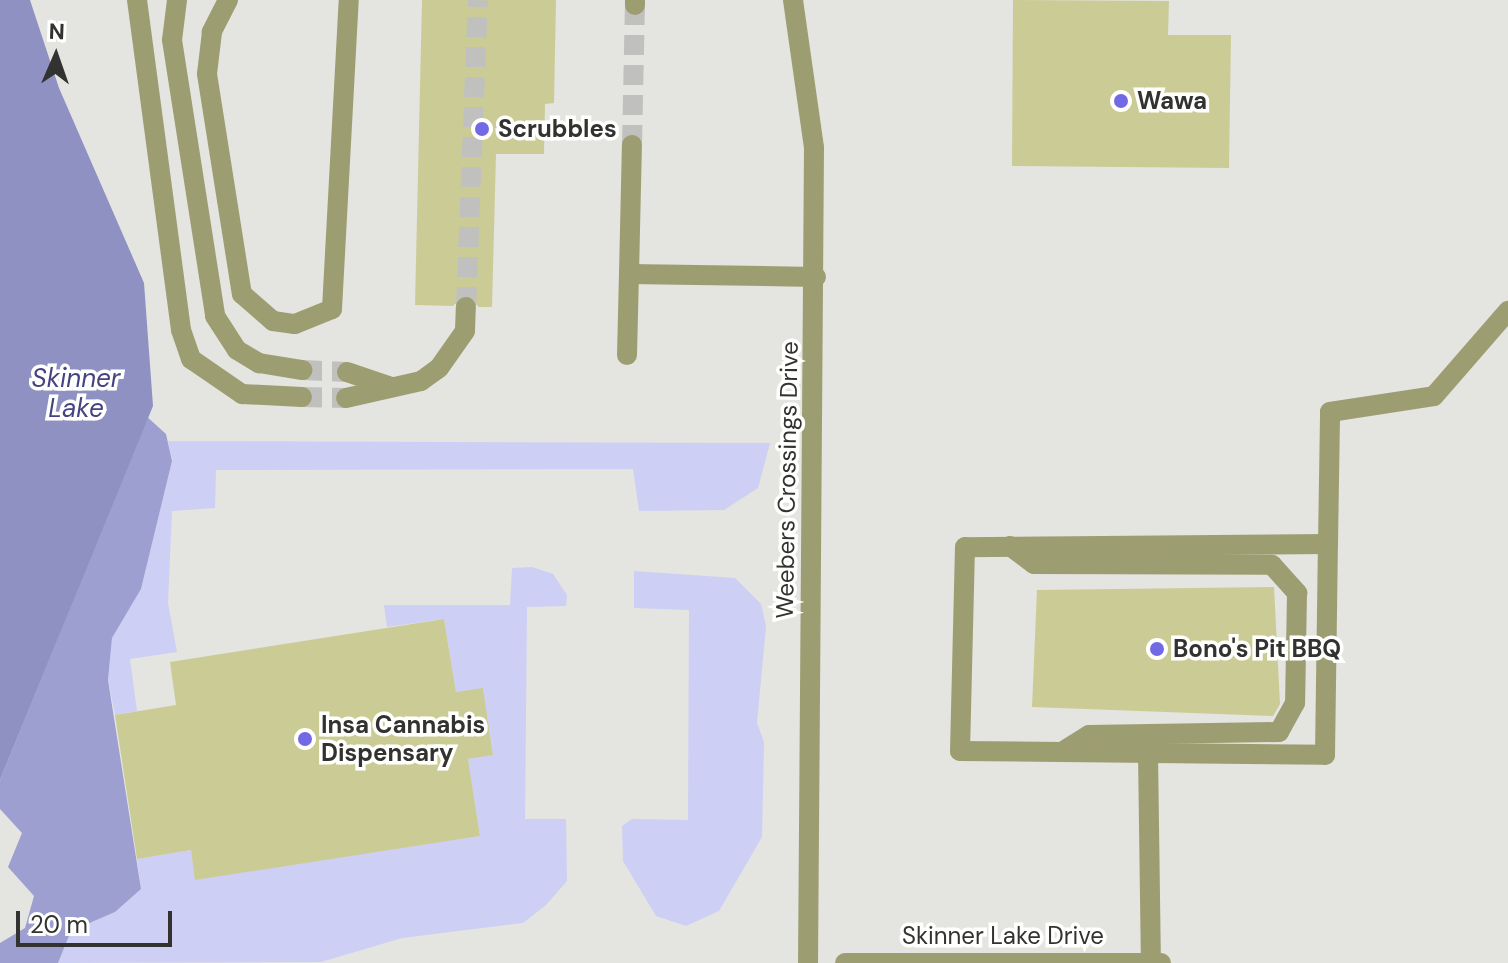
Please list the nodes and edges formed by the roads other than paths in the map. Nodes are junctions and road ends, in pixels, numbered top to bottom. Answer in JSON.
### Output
{"nodes":[{"id":1,"x":137,"y":0,"type":"edge"},
{"id":2,"x":177,"y":0,"type":"edge"},
{"id":3,"x":228,"y":0,"type":"edge"},
{"id":4,"x":349,"y":0,"type":"edge"},
{"id":5,"x":793,"y":0,"type":"edge"},
{"id":6,"x":632,"y":145,"type":"tunnel mouth"},
{"id":7,"x":629,"y":274,"type":"junction"},
{"id":8,"x":816,"y":277,"type":"junction"},
{"id":9,"x":466,"y":307,"type":"tunnel mouth"},
{"id":10,"x":1508,"y":311,"type":"edge"},
{"id":11,"x":627,"y":355,"type":"dead end"},
{"id":12,"x":302,"y":370,"type":"tunnel mouth"},
{"id":13,"x":347,"y":372,"type":"tunnel mouth"},
{"id":14,"x":391,"y":387,"type":"junction"},
{"id":15,"x":302,"y":397,"type":"tunnel mouth"},
{"id":16,"x":346,"y":398,"type":"tunnel mouth"},
{"id":17,"x":1328,"y":544,"type":"junction"},
{"id":18,"x":1010,"y":546,"type":"junction"},
{"id":19,"x":1062,"y":752,"type":"junction"},
{"id":20,"x":1148,"y":753,"type":"junction"},
{"id":21,"x":808,"y":963,"type":"edge"},
{"id":22,"x":845,"y":963,"type":"edge"},
{"id":23,"x":1151,"y":963,"type":"edge"},
{"id":24,"x":1161,"y":963,"type":"edge"}],
"edges":[{"from":1,"to":15,"type":"street"},
{"from":2,"to":12,"type":"street"},
{"from":3,"to":4,"type":"street"},
{"from":5,"to":8,"type":"street","name":"Weebers Crossings Drive"},
{"from":6,"to":7,"type":"street"},
{"from":7,"to":8,"type":"street"},
{"from":7,"to":11,"type":"street"},
{"from":8,"to":21,"type":"street","name":"Weebers Crossings Drive"},
{"from":9,"to":14,"type":"street"},
{"from":10,"to":17,"type":"street"},
{"from":13,"to":14,"type":"street"},
{"from":14,"to":16,"type":"street"},
{"from":17,"to":18,"type":"street"},
{"from":17,"to":20,"type":"street"},
{"from":18,"to":19,"type":"street"},
{"from":18,"to":19,"type":"street"},
{"from":19,"to":20,"type":"street"},
{"from":20,"to":23,"type":"street"},
{"from":22,"to":23,"type":"street","name":"Skinner Lake Drive"},
{"from":23,"to":24,"type":"street","name":"Skinner Lake Drive"}]}
